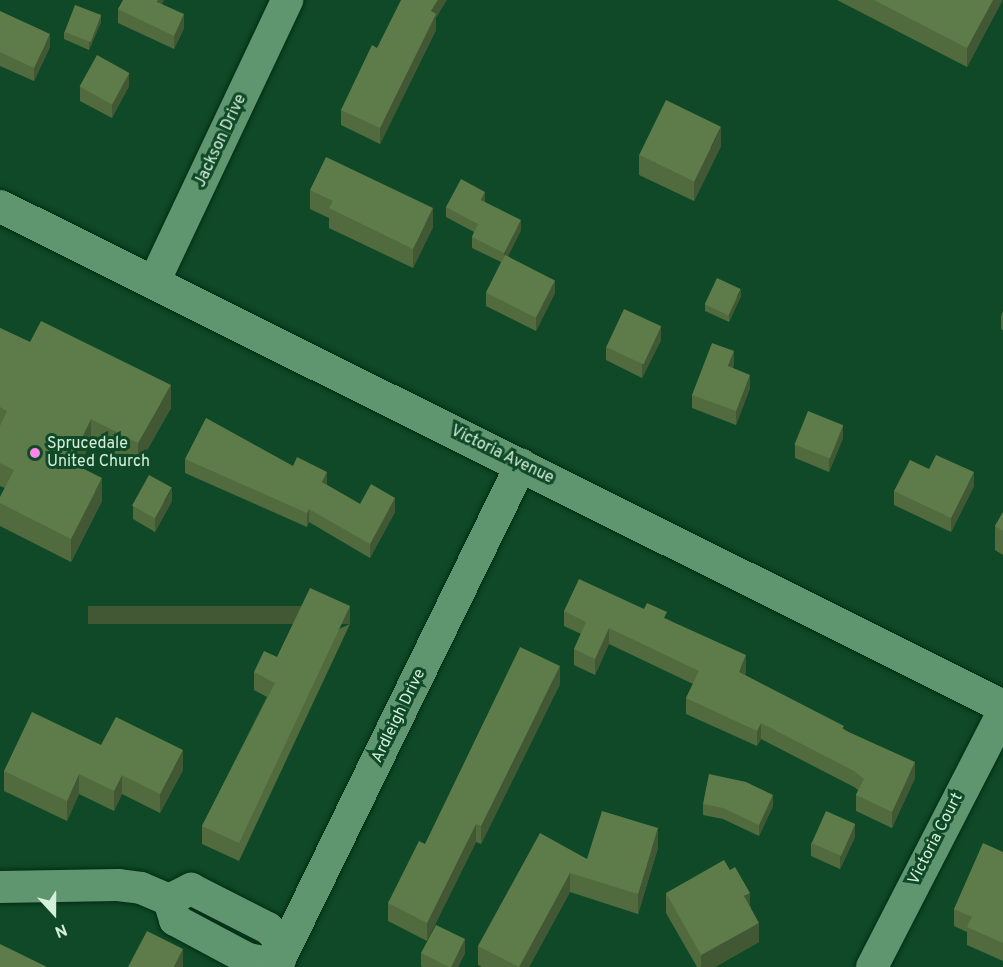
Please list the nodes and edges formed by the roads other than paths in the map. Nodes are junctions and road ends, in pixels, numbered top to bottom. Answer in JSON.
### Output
{"nodes":[{"id":1,"x":287,"y":0,"type":"edge"},
{"id":2,"x":0,"y":206,"type":"edge"},
{"id":3,"x":154,"y":282,"type":"junction"},
{"id":4,"x":521,"y":465,"type":"junction"},
{"id":5,"x":1003,"y":706,"type":"edge"},
{"id":6,"x":1003,"y":712,"type":"edge"},
{"id":7,"x":0,"y":887,"type":"edge"},
{"id":8,"x":285,"y":964,"type":"edge"},
{"id":9,"x":872,"y":967,"type":"edge"}],
"edges":[{"from":1,"to":3,"type":"street","name":"Jackson Drive"},
{"from":2,"to":3,"type":"street","name":"Victoria Avenue"},
{"from":3,"to":4,"type":"street","name":"Victoria Avenue"},
{"from":4,"to":5,"type":"street","name":"Victoria Avenue"},
{"from":4,"to":8,"type":"street","name":"Ardleigh Drive"},
{"from":6,"to":9,"type":"street","name":"Victoria Court"},
{"from":7,"to":8,"type":"street"}]}
